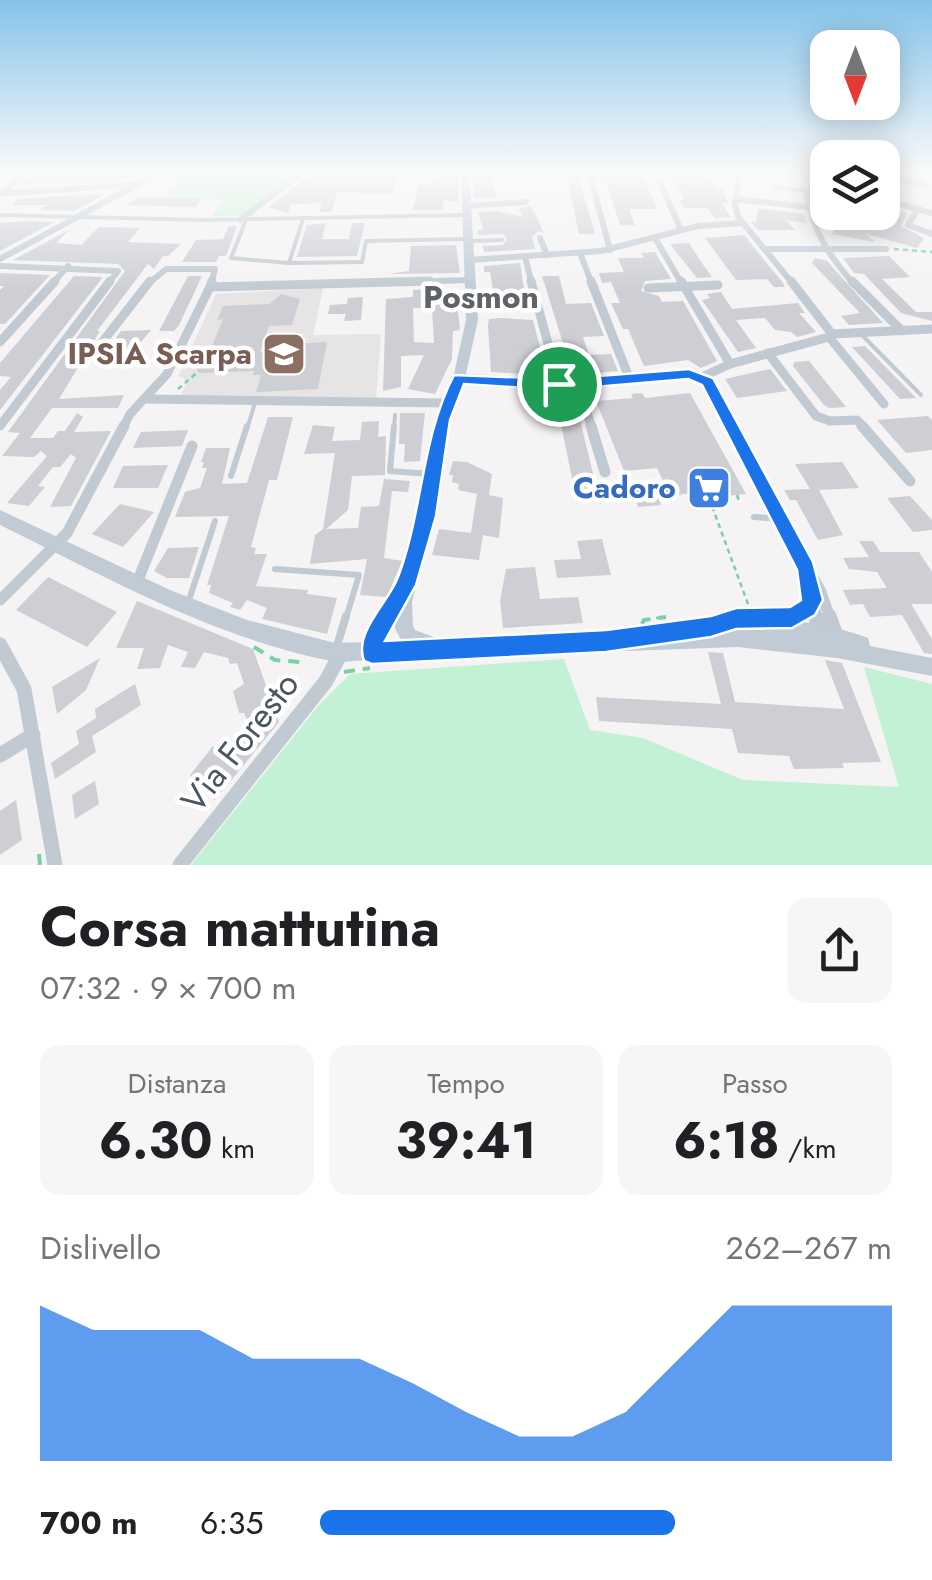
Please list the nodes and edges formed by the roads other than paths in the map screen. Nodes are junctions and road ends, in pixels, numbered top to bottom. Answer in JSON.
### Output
{"nodes":[{"id":1,"x":87,"y":211,"type":"edge"},
{"id":2,"x":254,"y":211,"type":"edge"},
{"id":3,"x":441,"y":211,"type":"edge"},
{"id":4,"x":465,"y":211,"type":"edge"},
{"id":5,"x":600,"y":211,"type":"edge"},
{"id":6,"x":673,"y":211,"type":"edge"},
{"id":7,"x":739,"y":211,"type":"edge"},
{"id":8,"x":810,"y":211,"type":"edge"},
{"id":9,"x":917,"y":211,"type":"edge"},
{"id":10,"x":0,"y":216,"type":"edge"},
{"id":11,"x":72,"y":219,"type":"junction"},
{"id":12,"x":304,"y":219,"type":"junction"},
{"id":13,"x":243,"y":220,"type":"junction"},
{"id":14,"x":742,"y":223,"type":"junction"},
{"id":15,"x":682,"y":230,"type":"junction"},
{"id":16,"x":932,"y":234,"type":"edge"},
{"id":17,"x":540,"y":238,"type":"dead end"},
{"id":18,"x":654,"y":238,"type":"junction"},
{"id":19,"x":466,"y":240,"type":"junction"},
{"id":20,"x":502,"y":240,"type":"dead end"},
{"id":21,"x":764,"y":249,"type":"junction"},
{"id":22,"x":823,"y":249,"type":"junction"},
{"id":23,"x":886,"y":249,"type":"road end"},
{"id":24,"x":610,"y":250,"type":"junction"},
{"id":25,"x":580,"y":252,"type":"junction"},
{"id":26,"x":547,"y":255,"type":"junction"},
{"id":27,"x":525,"y":257,"type":"junction"},
{"id":28,"x":468,"y":260,"type":"junction"},
{"id":29,"x":0,"y":263,"type":"edge"},
{"id":30,"x":289,"y":263,"type":"junction"},
{"id":31,"x":12,"y":266,"type":"junction"},
{"id":32,"x":68,"y":266,"type":"junction"},
{"id":33,"x":0,"y":277,"type":"edge"},
{"id":34,"x":469,"y":280,"type":"junction"},
{"id":35,"x":718,"y":285,"type":"dead end"},
{"id":36,"x":684,"y":286,"type":"junction"},
{"id":37,"x":210,"y":287,"type":"junction"},
{"id":38,"x":648,"y":288,"type":"dead end"},
{"id":39,"x":932,"y":330,"type":"edge"},
{"id":40,"x":902,"y":331,"type":"junction"},
{"id":41,"x":860,"y":333,"type":"junction"},
{"id":42,"x":830,"y":336,"type":"junction"},
{"id":43,"x":0,"y":342,"type":"edge"},
{"id":44,"x":768,"y":353,"type":"junction"},
{"id":45,"x":94,"y":354,"type":"dead end"},
{"id":46,"x":730,"y":364,"type":"junction"},
{"id":47,"x":702,"y":376,"type":"junction"},
{"id":48,"x":459,"y":378,"type":"junction"},
{"id":49,"x":630,"y":380,"type":"junction"},
{"id":50,"x":559,"y":384,"type":"junction"},
{"id":51,"x":579,"y":384,"type":"junction"},
{"id":52,"x":921,"y":395,"type":"dead end"},
{"id":53,"x":144,"y":399,"type":"junction"},
{"id":54,"x":255,"y":401,"type":"junction"},
{"id":55,"x":448,"y":404,"type":"junction"},
{"id":56,"x":884,"y":404,"type":"dead end"},
{"id":57,"x":394,"y":414,"type":"dead end"},
{"id":58,"x":0,"y":426,"type":"edge"},
{"id":59,"x":192,"y":446,"type":"dead end"},
{"id":60,"x":606,"y":472,"type":"dead end"},
{"id":61,"x":433,"y":474,"type":"junction"},
{"id":62,"x":231,"y":476,"type":"dead end"},
{"id":63,"x":910,"y":482,"type":"dead end"},
{"id":64,"x":754,"y":517,"type":"dead end"},
{"id":65,"x":0,"y":518,"type":"edge"},
{"id":66,"x":783,"y":519,"type":"junction"},
{"id":67,"x":215,"y":521,"type":"dead end"},
{"id":68,"x":56,"y":544,"type":"junction"},
{"id":69,"x":806,"y":568,"type":"junction"},
{"id":70,"x":276,"y":569,"type":"dead end"},
{"id":71,"x":136,"y":585,"type":"junction"},
{"id":72,"x":406,"y":585,"type":"junction"},
{"id":73,"x":0,"y":600,"type":"edge"},
{"id":74,"x":812,"y":600,"type":"junction"},
{"id":75,"x":186,"y":607,"type":"junction"},
{"id":76,"x":716,"y":633,"type":"junction"},
{"id":77,"x":831,"y":641,"type":"junction"},
{"id":78,"x":0,"y":645,"type":"edge"},
{"id":79,"x":473,"y":650,"type":"junction"},
{"id":80,"x":338,"y":653,"type":"junction"},
{"id":81,"x":372,"y":653,"type":"junction"},
{"id":82,"x":932,"y":667,"type":"edge"},
{"id":83,"x":33,"y":735,"type":"junction"},
{"id":84,"x":0,"y":755,"type":"edge"},
{"id":85,"x":54,"y":865,"type":"edge"},
{"id":86,"x":180,"y":865,"type":"edge"}],
"edges":[{"from":1,"to":11,"type":"street"},
{"from":2,"to":13,"type":"street"},
{"from":3,"to":12,"type":"street"},
{"from":4,"to":19,"type":"main road"},
{"from":5,"to":24,"type":"street"},
{"from":6,"to":15,"type":"street"},
{"from":7,"to":14,"type":"street"},
{"from":8,"to":22,"type":"street"},
{"from":9,"to":16,"type":"street"},
{"from":10,"to":11,"type":"street"},
{"from":11,"to":13,"type":"street"},
{"from":11,"to":29,"type":"street"},
{"from":12,"to":13,"type":"street"},
{"from":12,"to":30,"type":"lane"},
{"from":13,"to":30,"type":"lane"},
{"from":14,"to":15,"type":"street"},
{"from":14,"to":21,"type":"street"},
{"from":15,"to":18,"type":"street"},
{"from":17,"to":26,"type":"street"},
{"from":18,"to":24,"type":"street"},
{"from":18,"to":36,"type":"street"},
{"from":19,"to":20,"type":"lane"},
{"from":19,"to":28,"type":"main road"},
{"from":19,"to":30,"type":"lane"},
{"from":21,"to":22,"type":"street"},
{"from":21,"to":42,"type":"street"},
{"from":22,"to":23,"type":"street"},
{"from":22,"to":40,"type":"street"},
{"from":24,"to":25,"type":"street"},
{"from":25,"to":26,"type":"street"},
{"from":25,"to":49,"type":"street"},
{"from":26,"to":27,"type":"street"},
{"from":27,"to":28,"type":"street"},
{"from":27,"to":50,"type":"street"},
{"from":28,"to":34,"type":"main road"},
{"from":29,"to":31,"type":"street"},
{"from":31,"to":32,"type":"street"},
{"from":31,"to":33,"type":"street"},
{"from":32,"to":43,"type":"street"},
{"from":32,"to":58,"type":"street"},
{"from":34,"to":37,"type":"street"},
{"from":34,"to":48,"type":"main road"},
{"from":35,"to":36,"type":"street"},
{"from":36,"to":38,"type":"street"},
{"from":36,"to":46,"type":"street"},
{"from":37,"to":45,"type":"street"},
{"from":37,"to":53,"type":"street"},
{"from":39,"to":40,"type":"street"},
{"from":40,"to":41,"type":"street"},
{"from":41,"to":42,"type":"street"},
{"from":41,"to":52,"type":"lane"},
{"from":42,"to":44,"type":"street"},
{"from":42,"to":56,"type":"street"},
{"from":44,"to":46,"type":"street"},
{"from":44,"to":63,"type":"street"},
{"from":46,"to":47,"type":"street"},
{"from":47,"to":49,"type":"street"},
{"from":47,"to":66,"type":"street"},
{"from":48,"to":50,"type":"street"},
{"from":48,"to":55,"type":"main road"},
{"from":49,"to":51,"type":"street"},
{"from":50,"to":51,"type":"street"},
{"from":51,"to":60,"type":"street"},
{"from":53,"to":54,"type":"street"},
{"from":53,"to":68,"type":"street"},
{"from":54,"to":55,"type":"street"},
{"from":54,"to":62,"type":"lane"},
{"from":55,"to":61,"type":"main road"},
{"from":57,"to":61,"type":"lane"},
{"from":59,"to":71,"type":"street"},
{"from":61,"to":72,"type":"main road"},
{"from":64,"to":66,"type":"lane"},
{"from":65,"to":68,"type":"main road"},
{"from":66,"to":69,"type":"street"},
{"from":67,"to":75,"type":"lane"},
{"from":68,"to":71,"type":"main road"},
{"from":68,"to":73,"type":"street"},
{"from":69,"to":74,"type":"street"},
{"from":69,"to":77,"type":"street"},
{"from":70,"to":80,"type":"lane"},
{"from":71,"to":75,"type":"main road"},
{"from":72,"to":79,"type":"main road"},
{"from":72,"to":81,"type":"main road"},
{"from":74,"to":76,"type":"street"},
{"from":74,"to":77,"type":"street"},
{"from":75,"to":80,"type":"main road"},
{"from":76,"to":77,"type":"main road"},
{"from":76,"to":79,"type":"main road"},
{"from":77,"to":82,"type":"main road"},
{"from":78,"to":83,"type":"street"},
{"from":79,"to":81,"type":"main road"},
{"from":80,"to":81,"type":"main road"},
{"from":80,"to":86,"type":"street","name":"Via Foresto"},
{"from":83,"to":84,"type":"street"},
{"from":83,"to":85,"type":"street"}]}
